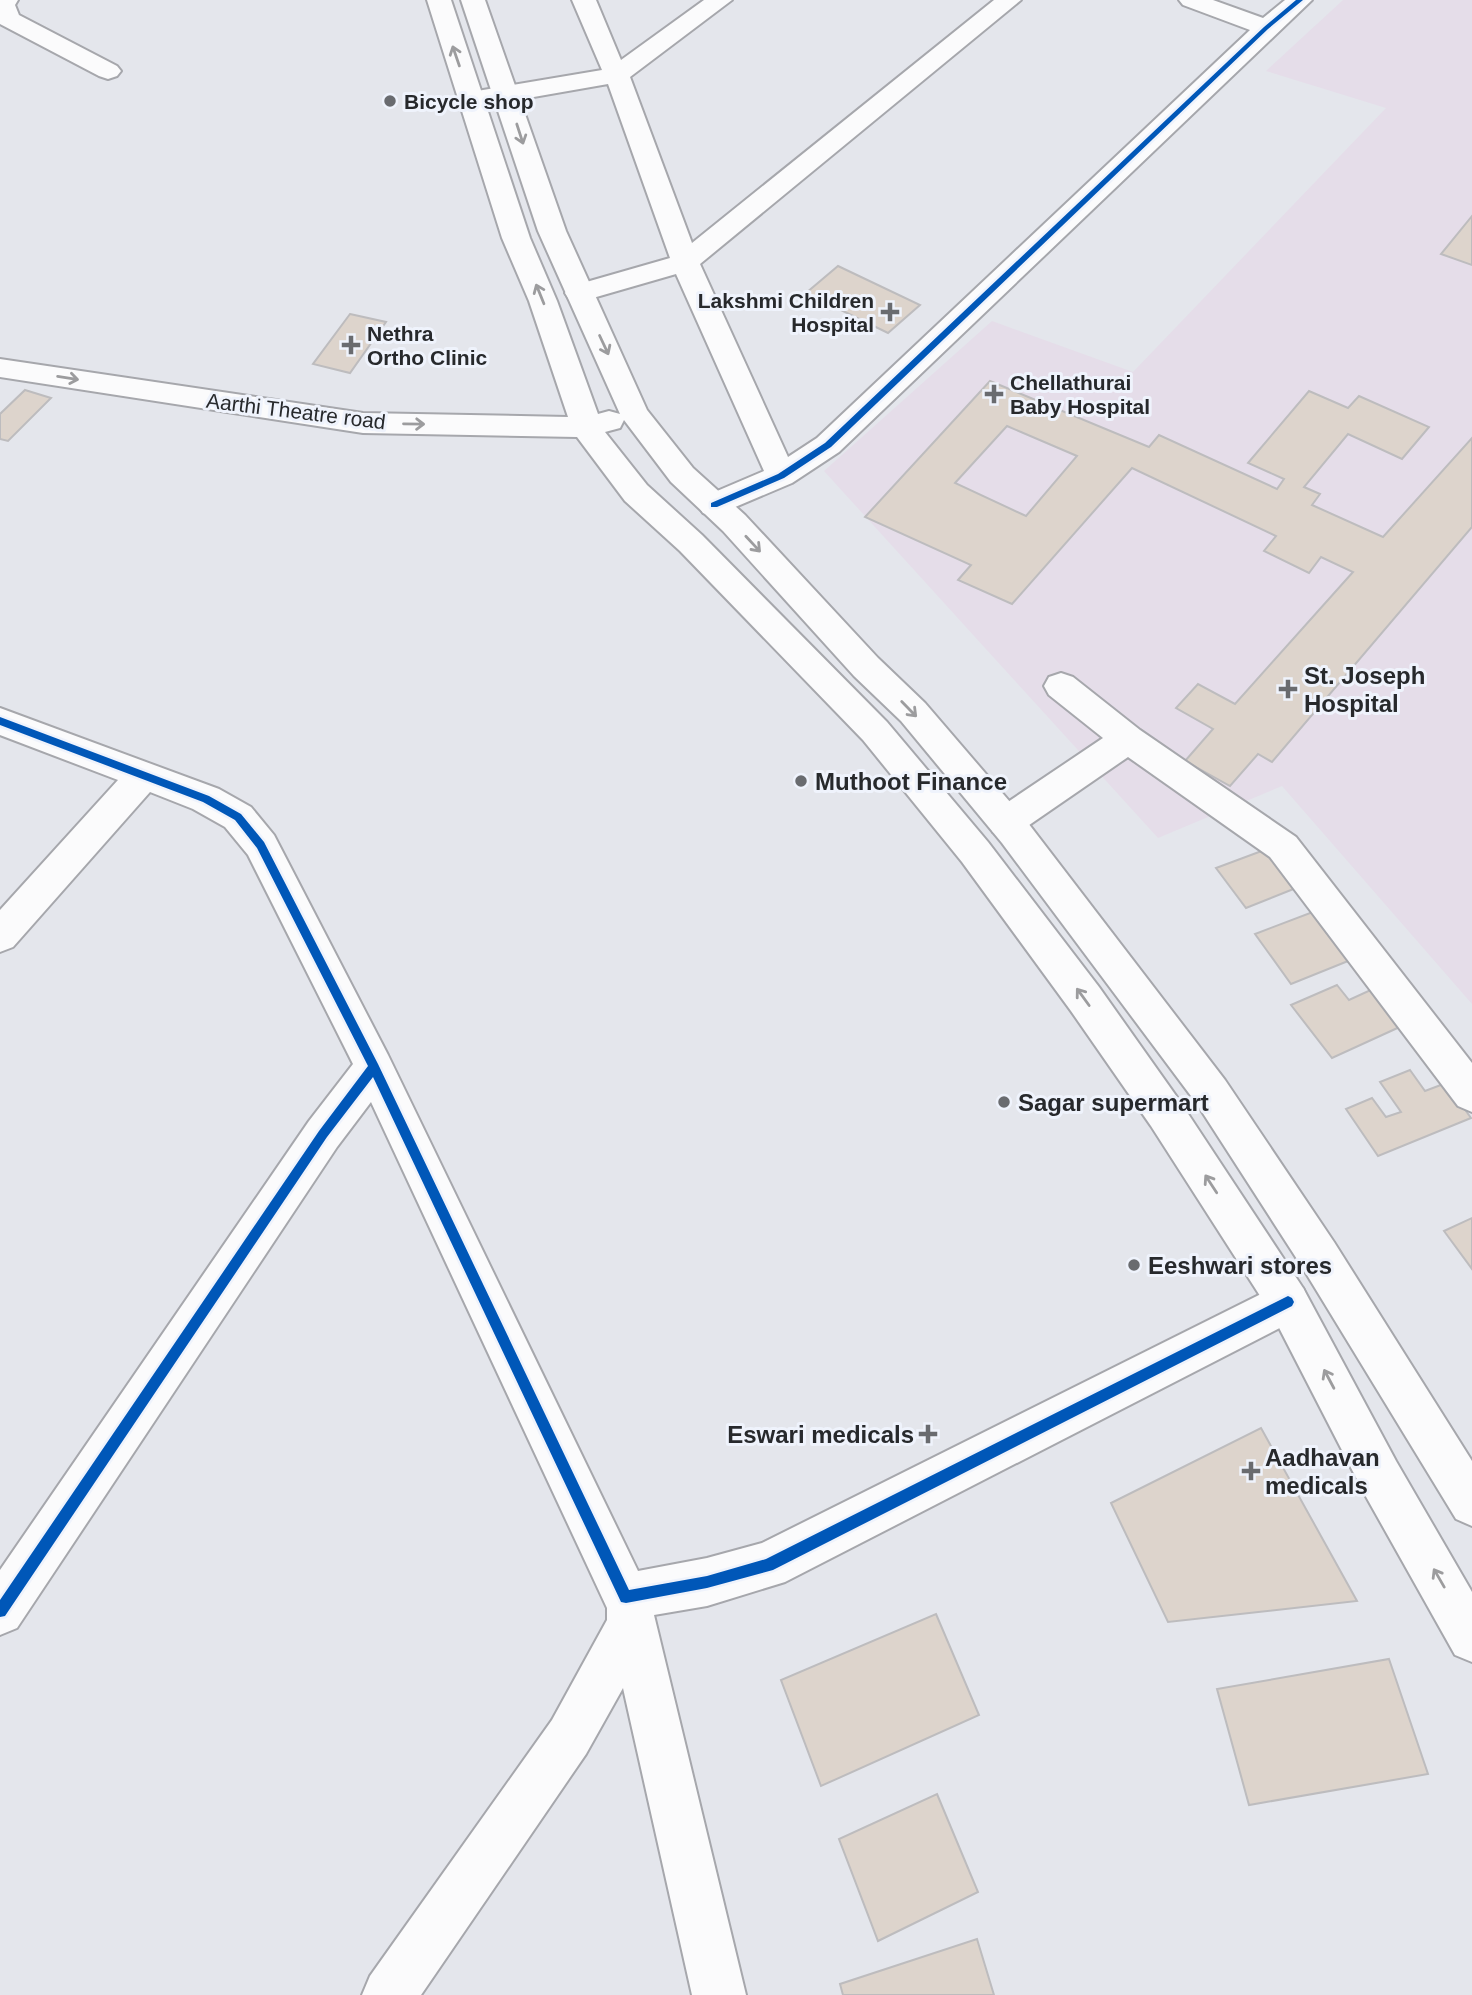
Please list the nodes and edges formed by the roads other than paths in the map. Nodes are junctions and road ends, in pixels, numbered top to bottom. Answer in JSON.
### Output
{"nodes":[{"id":1,"x":6,"y":0,"type":"edge"},
{"id":2,"x":439,"y":0,"type":"edge"},
{"id":3,"x":473,"y":0,"type":"edge"},
{"id":4,"x":584,"y":0,"type":"edge"},
{"id":5,"x":720,"y":0,"type":"edge"},
{"id":6,"x":1009,"y":0,"type":"edge"},
{"id":7,"x":1191,"y":0,"type":"edge"},
{"id":8,"x":1300,"y":0,"type":"edge"},
{"id":9,"x":1266,"y":28,"type":"junction"},
{"id":10,"x":108,"y":71,"type":"dead end"},
{"id":11,"x":617,"y":75,"type":"junction"},
{"id":12,"x":507,"y":96,"type":"junction"},
{"id":13,"x":471,"y":100,"type":"junction"},
{"id":14,"x":685,"y":262,"type":"junction"},
{"id":15,"x":579,"y":293,"type":"junction"},
{"id":16,"x":0,"y":368,"type":"edge"},
{"id":17,"x":634,"y":413,"type":"junction"},
{"id":18,"x":587,"y":427,"type":"junction"},
{"id":19,"x":781,"y":476,"type":"junction"},
{"id":20,"x":714,"y":505,"type":"junction"},
{"id":21,"x":1061,"y":686,"type":"dead end"},
{"id":22,"x":0,"y":721,"type":"edge"},
{"id":23,"x":1128,"y":739,"type":"junction"},
{"id":24,"x":144,"y":775,"type":"junction"},
{"id":25,"x":1006,"y":822,"type":"junction"},
{"id":26,"x":0,"y":936,"type":"edge"},
{"id":27,"x":374,"y":1067,"type":"junction"},
{"id":28,"x":1472,"y":1094,"type":"edge"},
{"id":29,"x":1288,"y":1302,"type":"junction"},
{"id":30,"x":1469,"y":1492,"type":"edge"},
{"id":31,"x":629,"y":1610,"type":"junction"},
{"id":32,"x":0,"y":1611,"type":"edge"},
{"id":33,"x":1472,"y":1638,"type":"edge"},
{"id":34,"x":389,"y":1995,"type":"edge"},
{"id":35,"x":719,"y":1995,"type":"edge"}],
"edges":[{"from":1,"to":10,"type":"street"},
{"from":13,"to":2,"type":"street","one_way":true},
{"from":3,"to":12,"type":"street"},
{"from":4,"to":11,"type":"street"},
{"from":5,"to":11,"type":"street"},
{"from":6,"to":14,"type":"street"},
{"from":7,"to":9,"type":"street"},
{"from":8,"to":9,"type":"street"},
{"from":9,"to":19,"type":"street"},
{"from":11,"to":12,"type":"street"},
{"from":11,"to":14,"type":"street"},
{"from":12,"to":13,"type":"street"},
{"from":12,"to":15,"type":"street","one_way":true},
{"from":18,"to":13,"type":"street","one_way":true},
{"from":14,"to":15,"type":"street"},
{"from":14,"to":19,"type":"street"},
{"from":15,"to":17,"type":"street","one_way":true},
{"from":16,"to":18,"type":"street","name":"Aarthi Theatre road","one_way":true},
{"from":17,"to":18,"type":"street","name":"Aarthi Theatre road"},
{"from":17,"to":20,"type":"street"},
{"from":29,"to":18,"type":"street","one_way":true},
{"from":19,"to":20,"type":"street"},
{"from":20,"to":25,"type":"street","one_way":true},
{"from":21,"to":23,"type":"street"},
{"from":22,"to":24,"type":"street"},
{"from":23,"to":25,"type":"street"},
{"from":23,"to":28,"type":"street"},
{"from":24,"to":26,"type":"street"},
{"from":24,"to":27,"type":"street"},
{"from":25,"to":30,"type":"street"},
{"from":27,"to":31,"type":"street"},
{"from":27,"to":32,"type":"street"},
{"from":29,"to":31,"type":"street"},
{"from":33,"to":29,"type":"street","one_way":true},
{"from":31,"to":34,"type":"street"},
{"from":31,"to":35,"type":"street"}]}
